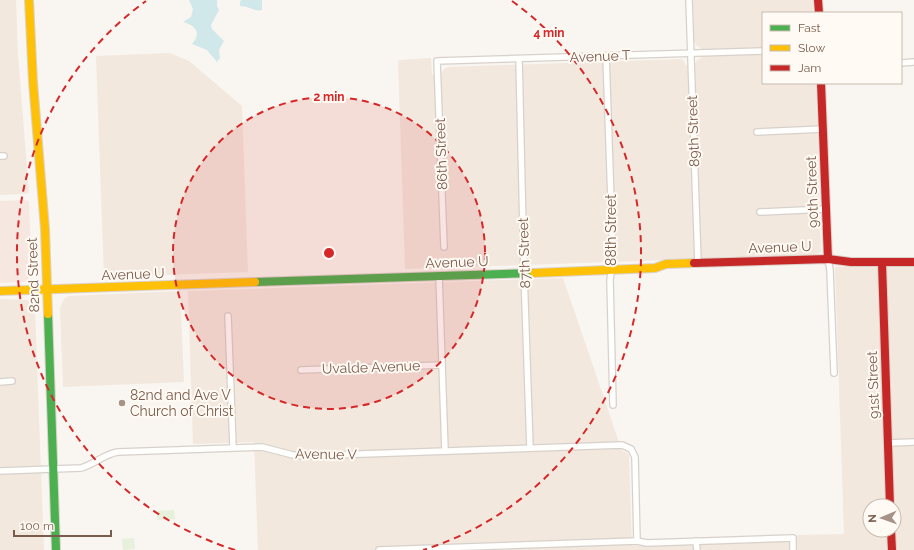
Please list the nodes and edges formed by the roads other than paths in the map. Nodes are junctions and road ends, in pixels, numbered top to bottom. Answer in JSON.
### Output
{"nodes":[{"id":1,"x":29,"y":0,"type":"edge"},
{"id":2,"x":689,"y":0,"type":"edge"},
{"id":3,"x":818,"y":0,"type":"edge"},
{"id":4,"x":819,"y":12,"type":"edge"},
{"id":5,"x":762,"y":50,"type":"edge"},
{"id":6,"x":690,"y":53,"type":"junction"},
{"id":7,"x":606,"y":56,"type":"junction"},
{"id":8,"x":519,"y":59,"type":"junction"},
{"id":9,"x":438,"y":61,"type":"joint"},
{"id":10,"x":902,"y":62,"type":"edge"},
{"id":11,"x":914,"y":62,"type":"edge"},
{"id":12,"x":821,"y":84,"type":"edge"},
{"id":13,"x":823,"y":129,"type":"junction"},
{"id":14,"x":757,"y":132,"type":"dead end"},
{"id":15,"x":826,"y":209,"type":"junction"},
{"id":16,"x":760,"y":212,"type":"dead end"},
{"id":17,"x":444,"y":247,"type":"dead end"},
{"id":18,"x":828,"y":259,"type":"junction"},
{"id":19,"x":914,"y":262,"type":"edge"},
{"id":20,"x":698,"y":263,"type":"junction"},
{"id":21,"x":882,"y":263,"type":"junction"},
{"id":22,"x":611,"y":270,"type":"junction"},
{"id":23,"x":524,"y":273,"type":"junction"},
{"id":24,"x":439,"y":276,"type":"junction"},
{"id":25,"x":47,"y":290,"type":"junction"},
{"id":26,"x":0,"y":291,"type":"edge"},
{"id":27,"x":228,"y":316,"type":"dead end"},
{"id":28,"x":442,"y":365,"type":"junction"},
{"id":29,"x":301,"y":370,"type":"dead end"},
{"id":30,"x":834,"y":373,"type":"dead end"},
{"id":31,"x":12,"y":381,"type":"dead end"},
{"id":32,"x":0,"y":382,"type":"edge"},
{"id":33,"x":613,"y":405,"type":"dead end"},
{"id":34,"x":914,"y":442,"type":"edge"},
{"id":35,"x":888,"y":443,"type":"junction"},
{"id":36,"x":234,"y":447,"type":"junction"},
{"id":37,"x":530,"y":448,"type":"junction"},
{"id":38,"x":445,"y":451,"type":"junction"},
{"id":39,"x":53,"y":470,"type":"junction"},
{"id":40,"x":0,"y":471,"type":"edge"},
{"id":41,"x":890,"y":498,"type":"edge"},
{"id":42,"x":891,"y":538,"type":"edge"},
{"id":43,"x":637,"y":541,"type":"junction"},
{"id":44,"x":696,"y":541,"type":"junction"},
{"id":45,"x":600,"y":542,"type":"junction"},
{"id":46,"x":503,"y":548,"type":"edge"},
{"id":47,"x":56,"y":550,"type":"edge"},
{"id":48,"x":379,"y":550,"type":"edge"},
{"id":49,"x":398,"y":550,"type":"edge"},
{"id":50,"x":601,"y":550,"type":"edge"},
{"id":51,"x":697,"y":550,"type":"edge"},
{"id":52,"x":793,"y":550,"type":"edge"},
{"id":53,"x":892,"y":550,"type":"edge"}],
"edges":[{"from":1,"to":25,"type":"street","name":"82nd Street"},
{"from":2,"to":6,"type":"street","name":"89th Street"},
{"from":3,"to":4,"type":"street"},
{"from":5,"to":6,"type":"street","name":"Avenue T"},
{"from":6,"to":7,"type":"street","name":"Avenue T"},
{"from":6,"to":20,"type":"street","name":"89th Street"},
{"from":7,"to":8,"type":"street","name":"Avenue T"},
{"from":7,"to":22,"type":"street","name":"88th Street"},
{"from":8,"to":9,"type":"street","name":"Avenue T"},
{"from":8,"to":23,"type":"street","name":"87th Street"},
{"from":9,"to":17,"type":"street","name":"86th Street"},
{"from":10,"to":11,"type":"street"},
{"from":12,"to":13,"type":"street","name":"90th Street"},
{"from":13,"to":14,"type":"street"},
{"from":13,"to":15,"type":"street","name":"90th Street"},
{"from":15,"to":16,"type":"street"},
{"from":15,"to":18,"type":"street","name":"90th Street"},
{"from":18,"to":20,"type":"street","name":"Avenue U"},
{"from":18,"to":21,"type":"street","name":"Avenue U"},
{"from":18,"to":30,"type":"street","name":"90th Street"},
{"from":19,"to":21,"type":"street","name":"Avenue U"},
{"from":20,"to":22,"type":"street","name":"Avenue U"},
{"from":21,"to":35,"type":"street","name":"91st Street"},
{"from":22,"to":23,"type":"street","name":"Avenue U"},
{"from":22,"to":33,"type":"street","name":"88th Street"},
{"from":23,"to":24,"type":"street","name":"Avenue U"},
{"from":23,"to":37,"type":"street","name":"87th Street"},
{"from":24,"to":25,"type":"street","name":"Avenue U"},
{"from":24,"to":28,"type":"street"},
{"from":25,"to":26,"type":"street","name":"Avenue U"},
{"from":25,"to":39,"type":"street","name":"82nd Street"},
{"from":27,"to":36,"type":"street"},
{"from":28,"to":29,"type":"street","name":"Uvalde Avenue"},
{"from":28,"to":38,"type":"street"},
{"from":31,"to":32,"type":"street"},
{"from":34,"to":35,"type":"street"},
{"from":35,"to":41,"type":"street","name":"91st Street"},
{"from":36,"to":38,"type":"street","name":"Avenue V"},
{"from":36,"to":39,"type":"street","name":"Avenue V"},
{"from":37,"to":38,"type":"street","name":"Avenue V"},
{"from":37,"to":43,"type":"street","name":"Avenue V"},
{"from":39,"to":40,"type":"street","name":"Avenue V"},
{"from":39,"to":47,"type":"street","name":"82nd Street"},
{"from":42,"to":53,"type":"street"},
{"from":43,"to":44,"type":"street"},
{"from":43,"to":45,"type":"street"},
{"from":44,"to":51,"type":"street"},
{"from":44,"to":52,"type":"street"},
{"from":45,"to":46,"type":"street"},
{"from":45,"to":50,"type":"street"},
{"from":46,"to":49,"type":"street"},
{"from":48,"to":49,"type":"street"}]}
